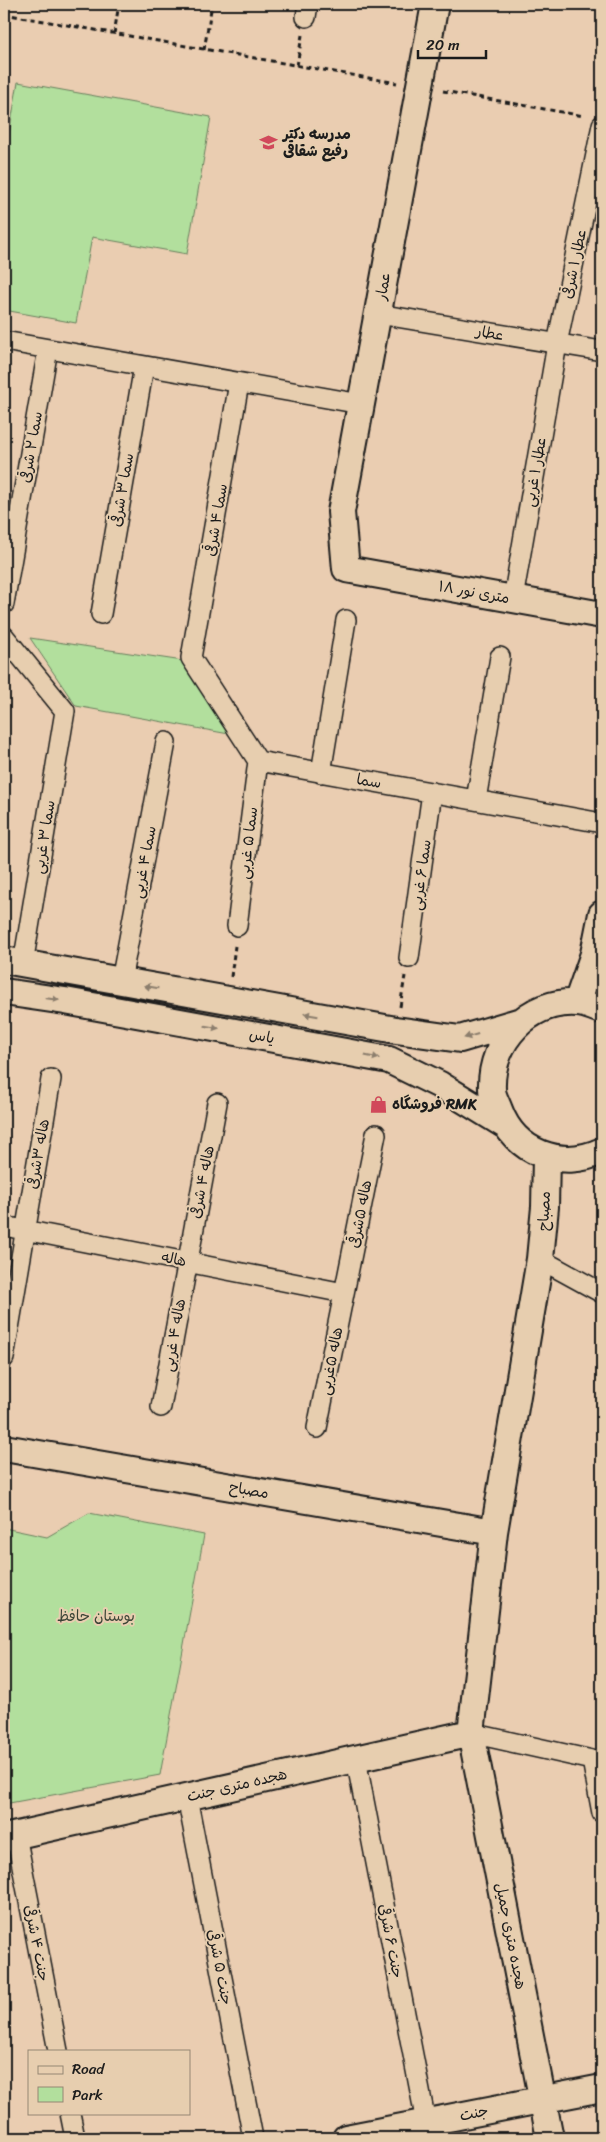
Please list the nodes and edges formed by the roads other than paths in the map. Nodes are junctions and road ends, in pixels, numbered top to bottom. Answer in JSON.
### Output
{"nodes":[{"id":1,"x":435,"y":4,"type":"edge"},
{"id":2,"x":597,"y":121,"type":"edge"},
{"id":3,"x":378,"y":314,"type":"junction"},
{"id":4,"x":4,"y":341,"type":"edge"},
{"id":5,"x":557,"y":344,"type":"junction"},
{"id":6,"x":48,"y":349,"type":"junction"},
{"id":7,"x":602,"y":351,"type":"edge"},
{"id":8,"x":144,"y":366,"type":"junction"},
{"id":9,"x":239,"y":382,"type":"junction"},
{"id":10,"x":361,"y":404,"type":"junction"},
{"id":11,"x":346,"y":569,"type":"joint"},
{"id":12,"x":513,"y":599,"type":"junction"},
{"id":13,"x":4,"y":604,"type":"edge"},
{"id":14,"x":101,"y":614,"type":"dead end"},
{"id":15,"x":602,"y":615,"type":"edge"},
{"id":16,"x":346,"y":620,"type":"dead end"},
{"id":17,"x":4,"y":636,"type":"edge"},
{"id":18,"x":500,"y":657,"type":"dead end"},
{"id":19,"x":166,"y":742,"type":"dead end"},
{"id":20,"x":258,"y":761,"type":"junction"},
{"id":21,"x":322,"y":773,"type":"junction"},
{"id":22,"x":432,"y":792,"type":"junction"},
{"id":23,"x":476,"y":800,"type":"junction"},
{"id":24,"x":602,"y":823,"type":"edge"},
{"id":25,"x":602,"y":914,"type":"edge"},
{"id":26,"x":238,"y":926,"type":"road end"},
{"id":27,"x":409,"y":958,"type":"road end"},
{"id":28,"x":13,"y":962,"type":"edge"},
{"id":29,"x":121,"y":981,"type":"junction"},
{"id":30,"x":4,"y":992,"type":"edge"},
{"id":31,"x":578,"y":1003,"type":"junction"},
{"id":32,"x":602,"y":1010,"type":"edge"},
{"id":33,"x":518,"y":1022,"type":"junction"},
{"id":34,"x":52,"y":1079,"type":"dead end"},
{"id":35,"x":217,"y":1103,"type":"dead end"},
{"id":36,"x":505,"y":1125,"type":"junction"},
{"id":37,"x":376,"y":1134,"type":"dead end"},
{"id":38,"x":602,"y":1151,"type":"edge"},
{"id":39,"x":546,"y":1156,"type":"junction"},
{"id":40,"x":4,"y":1226,"type":"edge"},
{"id":41,"x":25,"y":1230,"type":"junction"},
{"id":42,"x":540,"y":1259,"type":"junction"},
{"id":43,"x":187,"y":1262,"type":"junction"},
{"id":44,"x":344,"y":1293,"type":"junction"},
{"id":45,"x":602,"y":1293,"type":"edge"},
{"id":46,"x":4,"y":1358,"type":"edge"},
{"id":47,"x":161,"y":1407,"type":"dead end"},
{"id":48,"x":317,"y":1428,"type":"dead end"},
{"id":49,"x":4,"y":1448,"type":"edge"},
{"id":50,"x":494,"y":1532,"type":"junction"},
{"id":51,"x":471,"y":1733,"type":"junction"},
{"id":52,"x":356,"y":1759,"type":"junction"},
{"id":53,"x":597,"y":1762,"type":"edge"},
{"id":54,"x":187,"y":1796,"type":"junction"},
{"id":55,"x":602,"y":1813,"type":"edge"},
{"id":56,"x":10,"y":1836,"type":"edge"},
{"id":57,"x":58,"y":2050,"type":"edge"},
{"id":58,"x":602,"y":2088,"type":"edge"},
{"id":59,"x":542,"y":2100,"type":"junction"},
{"id":60,"x":70,"y":2114,"type":"edge"},
{"id":61,"x":428,"y":2130,"type":"edge"},
{"id":62,"x":75,"y":2138,"type":"edge"},
{"id":63,"x":253,"y":2138,"type":"edge"},
{"id":64,"x":346,"y":2138,"type":"edge"},
{"id":65,"x":550,"y":2138,"type":"edge"}],
"edges":[{"from":1,"to":3,"type":"street","name":"عمار"},
{"from":2,"to":5,"type":"street","name":"عطار ۱ شرقی"},
{"from":3,"to":5,"type":"street","name":"عطار"},
{"from":3,"to":10,"type":"street","name":"عمار"},
{"from":4,"to":6,"type":"street"},
{"from":5,"to":7,"type":"street","name":"عطار"},
{"from":5,"to":12,"type":"street","name":"عطار ۱ غربی"},
{"from":6,"to":8,"type":"street"},
{"from":6,"to":13,"type":"street","name":"سما ۲ شرقی"},
{"from":8,"to":9,"type":"street"},
{"from":8,"to":14,"type":"street","name":"سما ۳ شرقی"},
{"from":9,"to":10,"type":"street"},
{"from":9,"to":20,"type":"street","name":"سما ۴ شرقی"},
{"from":10,"to":11,"type":"street","name":"عمار"},
{"from":11,"to":12,"type":"street","name":"۱۸ متری نور"},
{"from":12,"to":15,"type":"street","name":"۱۸ متری نور"},
{"from":16,"to":21,"type":"street"},
{"from":17,"to":28,"type":"street","name":"سما ۳ غربی"},
{"from":18,"to":23,"type":"street"},
{"from":19,"to":29,"type":"street","name":"سما ۴ غربی"},
{"from":20,"to":21,"type":"street","name":"سما"},
{"from":20,"to":26,"type":"street","name":"سما ۵ غربی"},
{"from":21,"to":22,"type":"street","name":"سما"},
{"from":22,"to":23,"type":"street","name":"سما"},
{"from":22,"to":27,"type":"street","name":"سما ۶ غربی"},
{"from":23,"to":24,"type":"street","name":"سما"},
{"from":25,"to":31,"type":"street"},
{"from":28,"to":29,"type":"street","name":"یاس"},
{"from":33,"to":29,"type":"street","name":"یاس","one_way":true},
{"from":30,"to":36,"type":"street","name":"یاس","one_way":true},
{"from":31,"to":32,"type":"street"},
{"from":31,"to":33,"type":"street"},
{"from":33,"to":36,"type":"street"},
{"from":34,"to":41,"type":"street","name":"هاله ۳شرقی"},
{"from":35,"to":43,"type":"street","name":"هاله ۴ شرقی"},
{"from":36,"to":39,"type":"street"},
{"from":37,"to":44,"type":"street","name":"هاله ۵شرقی"},
{"from":38,"to":39,"type":"street"},
{"from":39,"to":42,"type":"street","name":"مصباح"},
{"from":40,"to":41,"type":"street","name":"هاله"},
{"from":41,"to":43,"type":"street","name":"هاله"},
{"from":41,"to":46,"type":"street","name":"هاله ۳شرقی"},
{"from":42,"to":45,"type":"street"},
{"from":42,"to":50,"type":"street","name":"مصباح"},
{"from":43,"to":44,"type":"street","name":"هاله"},
{"from":43,"to":47,"type":"street","name":"هاله ۴ غربی"},
{"from":44,"to":48,"type":"street","name":"هاله ۵غربی"},
{"from":49,"to":50,"type":"street","name":"مصباح"},
{"from":50,"to":51,"type":"street","name":"مصباح"},
{"from":51,"to":52,"type":"street","name":"هجده متری جنت"},
{"from":51,"to":53,"type":"street"},
{"from":51,"to":59,"type":"street","name":"هجده متری جمیل"},
{"from":52,"to":54,"type":"street","name":"هجده متری جنت"},
{"from":52,"to":61,"type":"street","name":"جنت ۶ شرقی"},
{"from":53,"to":55,"type":"street"},
{"from":54,"to":56,"type":"street","name":"هجده متری جنت"},
{"from":54,"to":63,"type":"street","name":"جنت ۵ شرقی"},
{"from":56,"to":57,"type":"street","name":"جنت ۴ شرقی"},
{"from":58,"to":59,"type":"street","name":"جنت"},
{"from":59,"to":61,"type":"street","name":"جنت"},
{"from":59,"to":65,"type":"street","name":"هجده متری جمیل"},
{"from":60,"to":62,"type":"street"},
{"from":61,"to":64,"type":"street","name":"جنت"}]}
